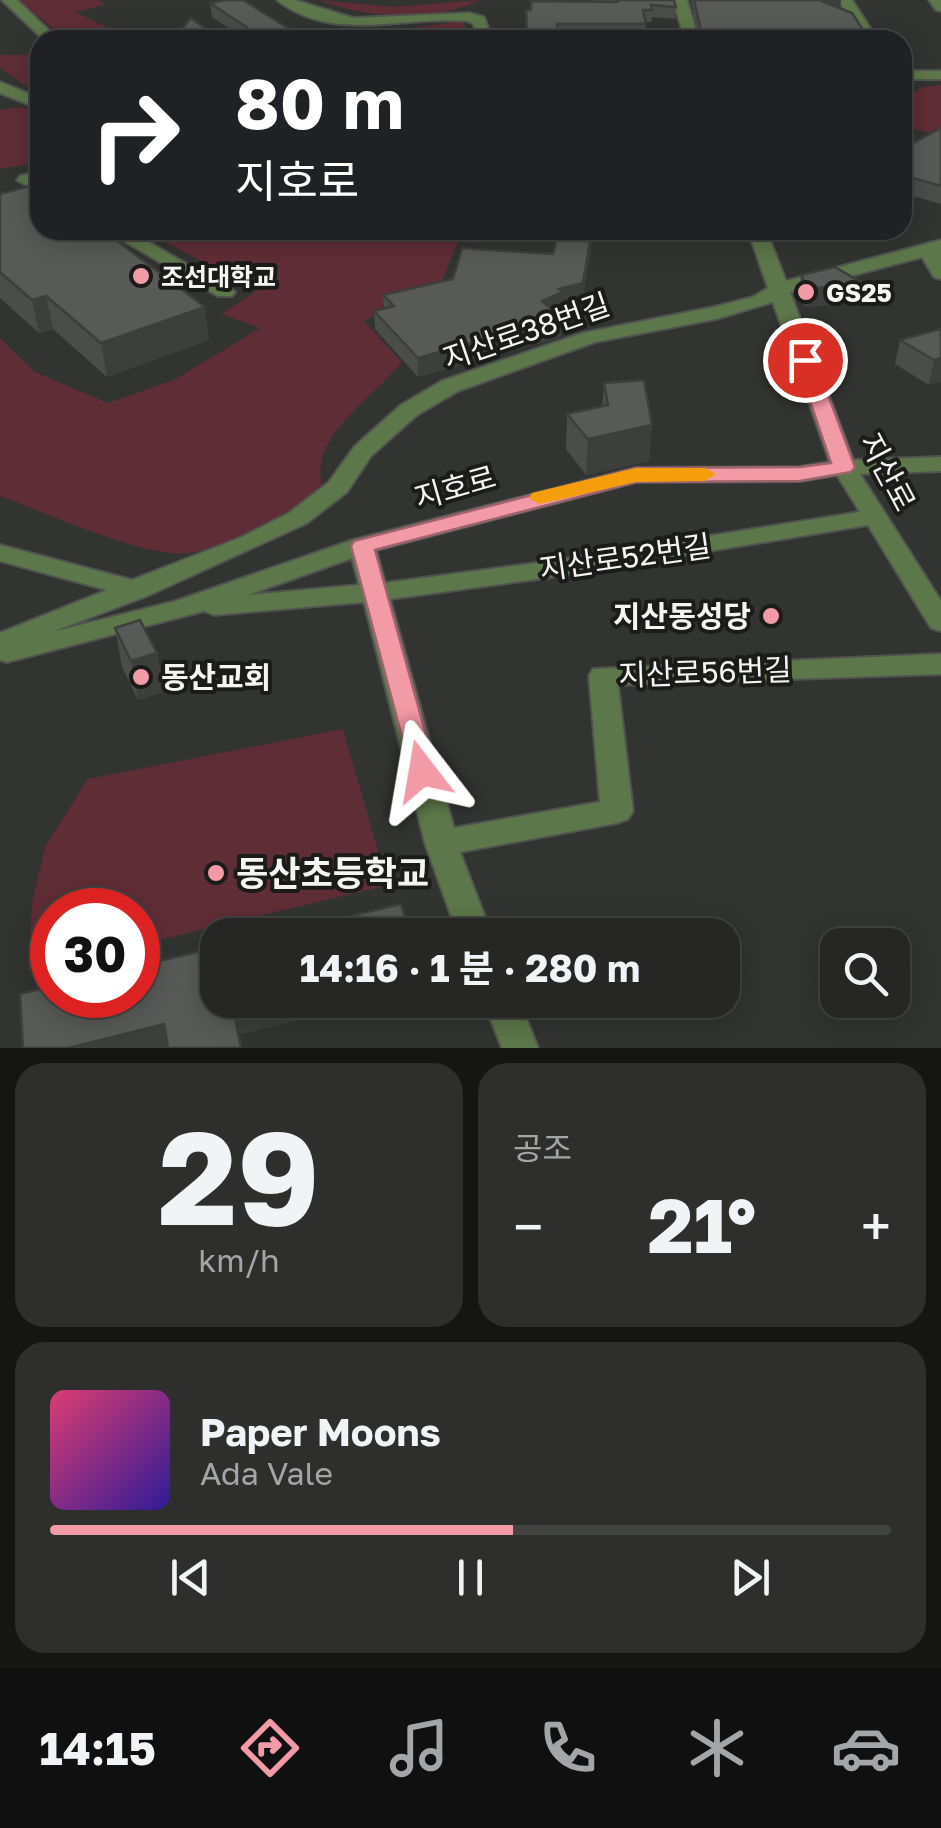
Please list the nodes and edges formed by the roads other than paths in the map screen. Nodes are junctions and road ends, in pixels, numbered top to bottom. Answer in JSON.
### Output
{"nodes":[{"id":1,"x":284,"y":0,"type":"edge"},
{"id":2,"x":680,"y":0,"type":"edge"},
{"id":3,"x":845,"y":0,"type":"edge"},
{"id":4,"x":936,"y":0,"type":"edge"},
{"id":5,"x":11,"y":1,"type":"edge"},
{"id":6,"x":941,"y":7,"type":"edge"},
{"id":7,"x":41,"y":30,"type":"edge"},
{"id":8,"x":482,"y":30,"type":"edge"},
{"id":9,"x":689,"y":30,"type":"edge"},
{"id":10,"x":864,"y":30,"type":"edge"},
{"id":11,"x":912,"y":75,"type":"edge"},
{"id":12,"x":941,"y":75,"type":"edge"},
{"id":13,"x":0,"y":87,"type":"edge"},
{"id":14,"x":30,"y":100,"type":"edge"},
{"id":15,"x":0,"y":179,"type":"edge"},
{"id":16,"x":30,"y":181,"type":"edge"},
{"id":17,"x":132,"y":240,"type":"edge"},
{"id":18,"x":762,"y":240,"type":"edge"},
{"id":19,"x":934,"y":247,"type":"edge"},
{"id":20,"x":941,"y":273,"type":"edge"},
{"id":21,"x":780,"y":289,"type":"junction"},
{"id":22,"x":225,"y":292,"type":"dead end"},
{"id":23,"x":941,"y":464,"type":"edge"},
{"id":24,"x":844,"y":467,"type":"junction"},
{"id":25,"x":873,"y":517,"type":"junction"},
{"id":26,"x":362,"y":546,"type":"junction"},
{"id":27,"x":0,"y":554,"type":"edge"},
{"id":28,"x":136,"y":589,"type":"junction"},
{"id":29,"x":376,"y":590,"type":"junction"},
{"id":30,"x":184,"y":608,"type":"junction"},
{"id":31,"x":941,"y":622,"type":"edge"},
{"id":32,"x":0,"y":643,"type":"edge"},
{"id":33,"x":0,"y":655,"type":"edge"},
{"id":34,"x":941,"y":664,"type":"edge"},
{"id":35,"x":441,"y":843,"type":"junction"},
{"id":36,"x":469,"y":918,"type":"edge"},
{"id":37,"x":508,"y":1018,"type":"edge"},
{"id":38,"x":520,"y":1048,"type":"edge"}],
"edges":[{"from":1,"to":8,"type":"street"},
{"from":2,"to":9,"type":"street"},
{"from":3,"to":10,"type":"street"},
{"from":4,"to":6,"type":"street"},
{"from":5,"to":7,"type":"street"},
{"from":11,"to":12,"type":"street"},
{"from":13,"to":14,"type":"street"},
{"from":15,"to":16,"type":"street"},
{"from":17,"to":22,"type":"street"},
{"from":18,"to":21,"type":"street","name":"지산로"},
{"from":19,"to":20,"type":"street"},
{"from":19,"to":21,"type":"street","name":"지산로38번길"},
{"from":21,"to":24,"type":"street","name":"지산로"},
{"from":21,"to":28,"type":"street","name":"지산로38번길"},
{"from":23,"to":24,"type":"street","name":"지호로"},
{"from":24,"to":25,"type":"street","name":"지산로"},
{"from":24,"to":26,"type":"street","name":"지호로"},
{"from":25,"to":29,"type":"street","name":"지산로52번길"},
{"from":25,"to":31,"type":"street","name":"지산로"},
{"from":26,"to":29,"type":"street"},
{"from":26,"to":30,"type":"street","name":"지호로"},
{"from":27,"to":28,"type":"street"},
{"from":28,"to":30,"type":"street"},
{"from":28,"to":32,"type":"street","name":"지산로38번길"},
{"from":29,"to":30,"type":"street","name":"지산로52번길"},
{"from":29,"to":35,"type":"street"},
{"from":30,"to":33,"type":"street","name":"지호로"},
{"from":34,"to":35,"type":"street","name":"지산로56번길"},
{"from":35,"to":36,"type":"street"},
{"from":37,"to":38,"type":"street"}]}
